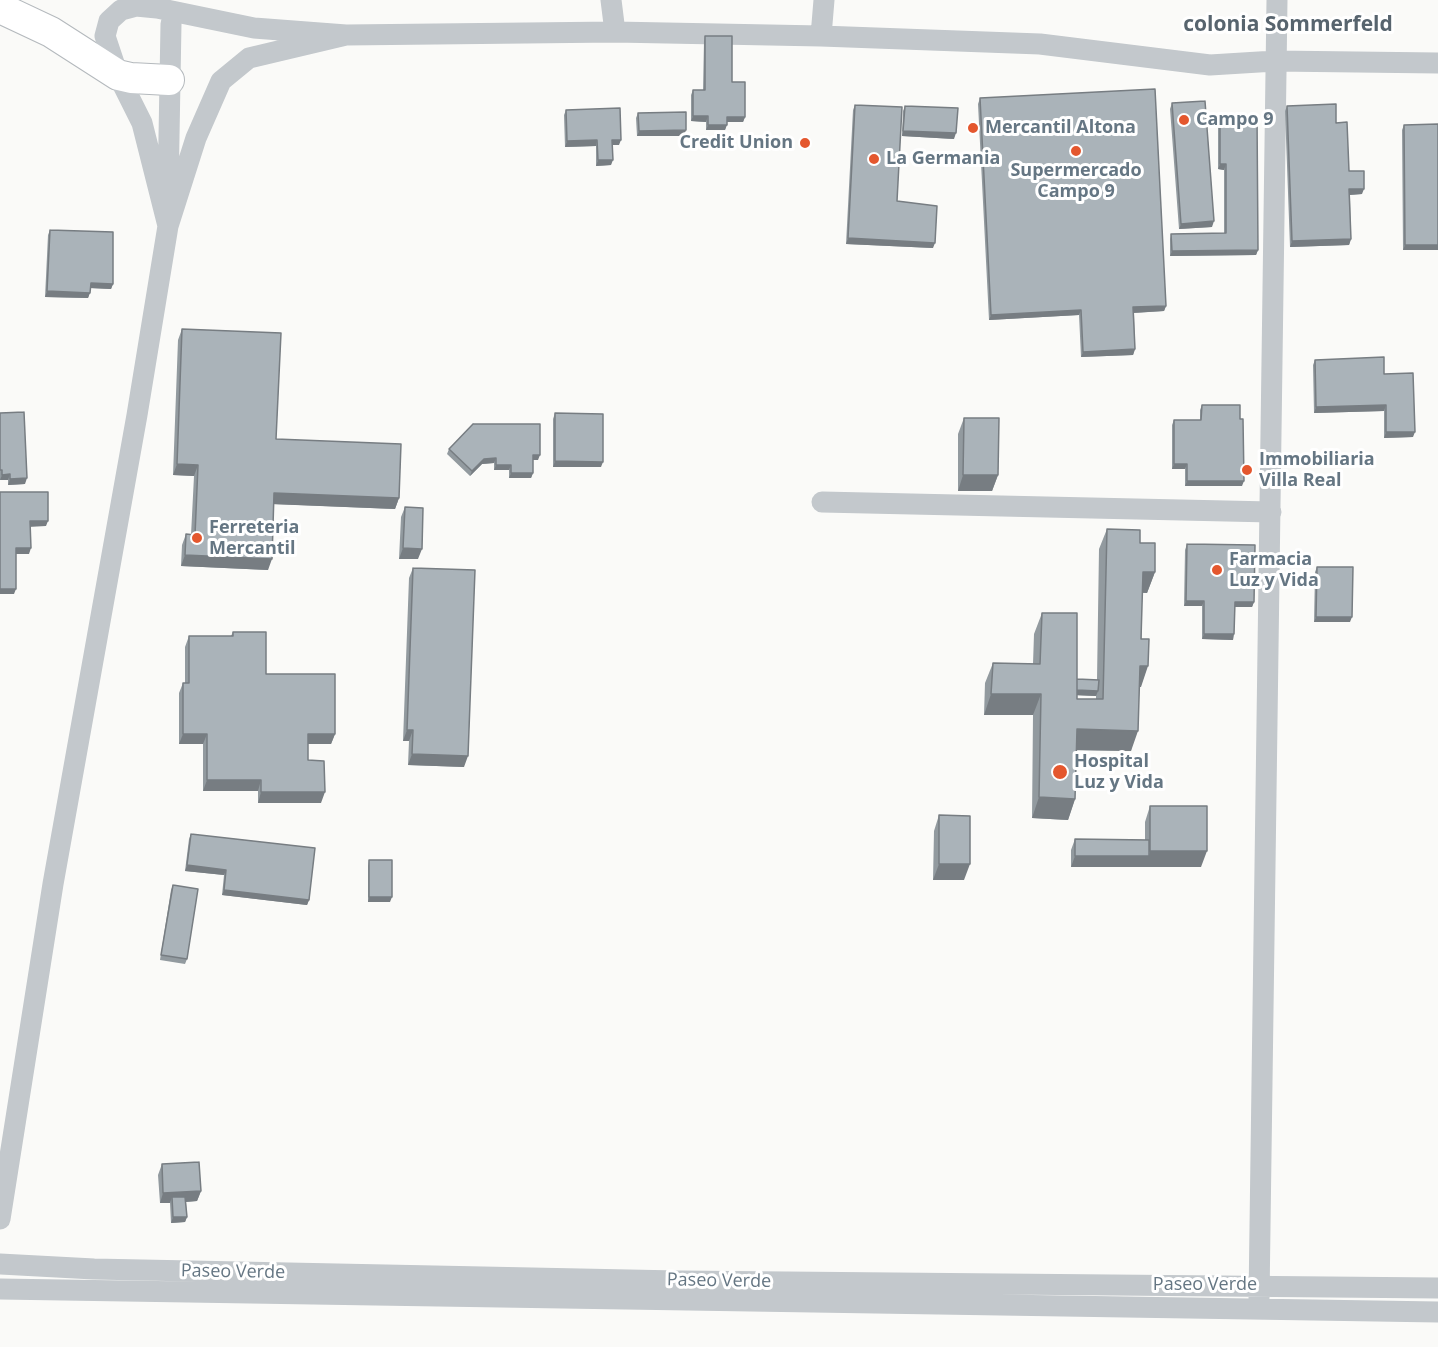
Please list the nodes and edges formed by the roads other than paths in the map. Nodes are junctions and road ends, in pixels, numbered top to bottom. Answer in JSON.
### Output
{"nodes":[{"id":1,"x":15,"y":0,"type":"edge"},
{"id":2,"x":611,"y":0,"type":"edge"},
{"id":3,"x":824,"y":0,"type":"edge"},
{"id":4,"x":1277,"y":0,"type":"edge"},
{"id":5,"x":0,"y":1,"type":"edge"},
{"id":6,"x":0,"y":8,"type":"edge"},
{"id":7,"x":171,"y":24,"type":"dead end"},
{"id":8,"x":615,"y":32,"type":"junction"},
{"id":9,"x":346,"y":35,"type":"junction"},
{"id":10,"x":821,"y":36,"type":"junction"},
{"id":11,"x":1275,"y":61,"type":"junction"},
{"id":12,"x":1438,"y":63,"type":"edge"},
{"id":13,"x":118,"y":75,"type":"junction"},
{"id":14,"x":169,"y":80,"type":"junction"},
{"id":15,"x":168,"y":226,"type":"junction"},
{"id":16,"x":822,"y":502,"type":"dead end"},
{"id":17,"x":1271,"y":512,"type":"junction"},
{"id":18,"x":0,"y":1219,"type":"edge"},
{"id":19,"x":0,"y":1264,"type":"edge"},
{"id":20,"x":1259,"y":1285,"type":"junction"},
{"id":21,"x":1438,"y":1288,"type":"edge"},
{"id":22,"x":0,"y":1289,"type":"edge"},
{"id":23,"x":678,"y":1290,"type":"junction"},
{"id":24,"x":1259,"y":1309,"type":"junction"},
{"id":25,"x":1438,"y":1312,"type":"edge"}],
"edges":[{"from":1,"to":5,"type":"highway"},
{"from":2,"to":8,"type":"street"},
{"from":3,"to":10,"type":"street"},
{"from":4,"to":11,"type":"street"},
{"from":6,"to":13,"type":"highway"},
{"from":7,"to":14,"type":"street"},
{"from":8,"to":9,"type":"street"},
{"from":8,"to":10,"type":"street"},
{"from":9,"to":13,"type":"street"},
{"from":9,"to":15,"type":"street"},
{"from":10,"to":11,"type":"street"},
{"from":11,"to":12,"type":"street"},
{"from":11,"to":17,"type":"street"},
{"from":13,"to":14,"type":"highway"},
{"from":13,"to":15,"type":"street"},
{"from":14,"to":15,"type":"street"},
{"from":15,"to":18,"type":"street"},
{"from":16,"to":17,"type":"street"},
{"from":17,"to":20,"type":"street"},
{"from":19,"to":23,"type":"street","name":"Paseo Verde"},
{"from":20,"to":21,"type":"street","name":"Paseo Verde"},
{"from":20,"to":23,"type":"street","name":"Paseo Verde"},
{"from":20,"to":24,"type":"street"},
{"from":22,"to":23,"type":"street","name":"Paseo Verde"},
{"from":23,"to":24,"type":"street","name":"Paseo Verde"},
{"from":24,"to":25,"type":"street","name":"Paseo Verde"}]}
